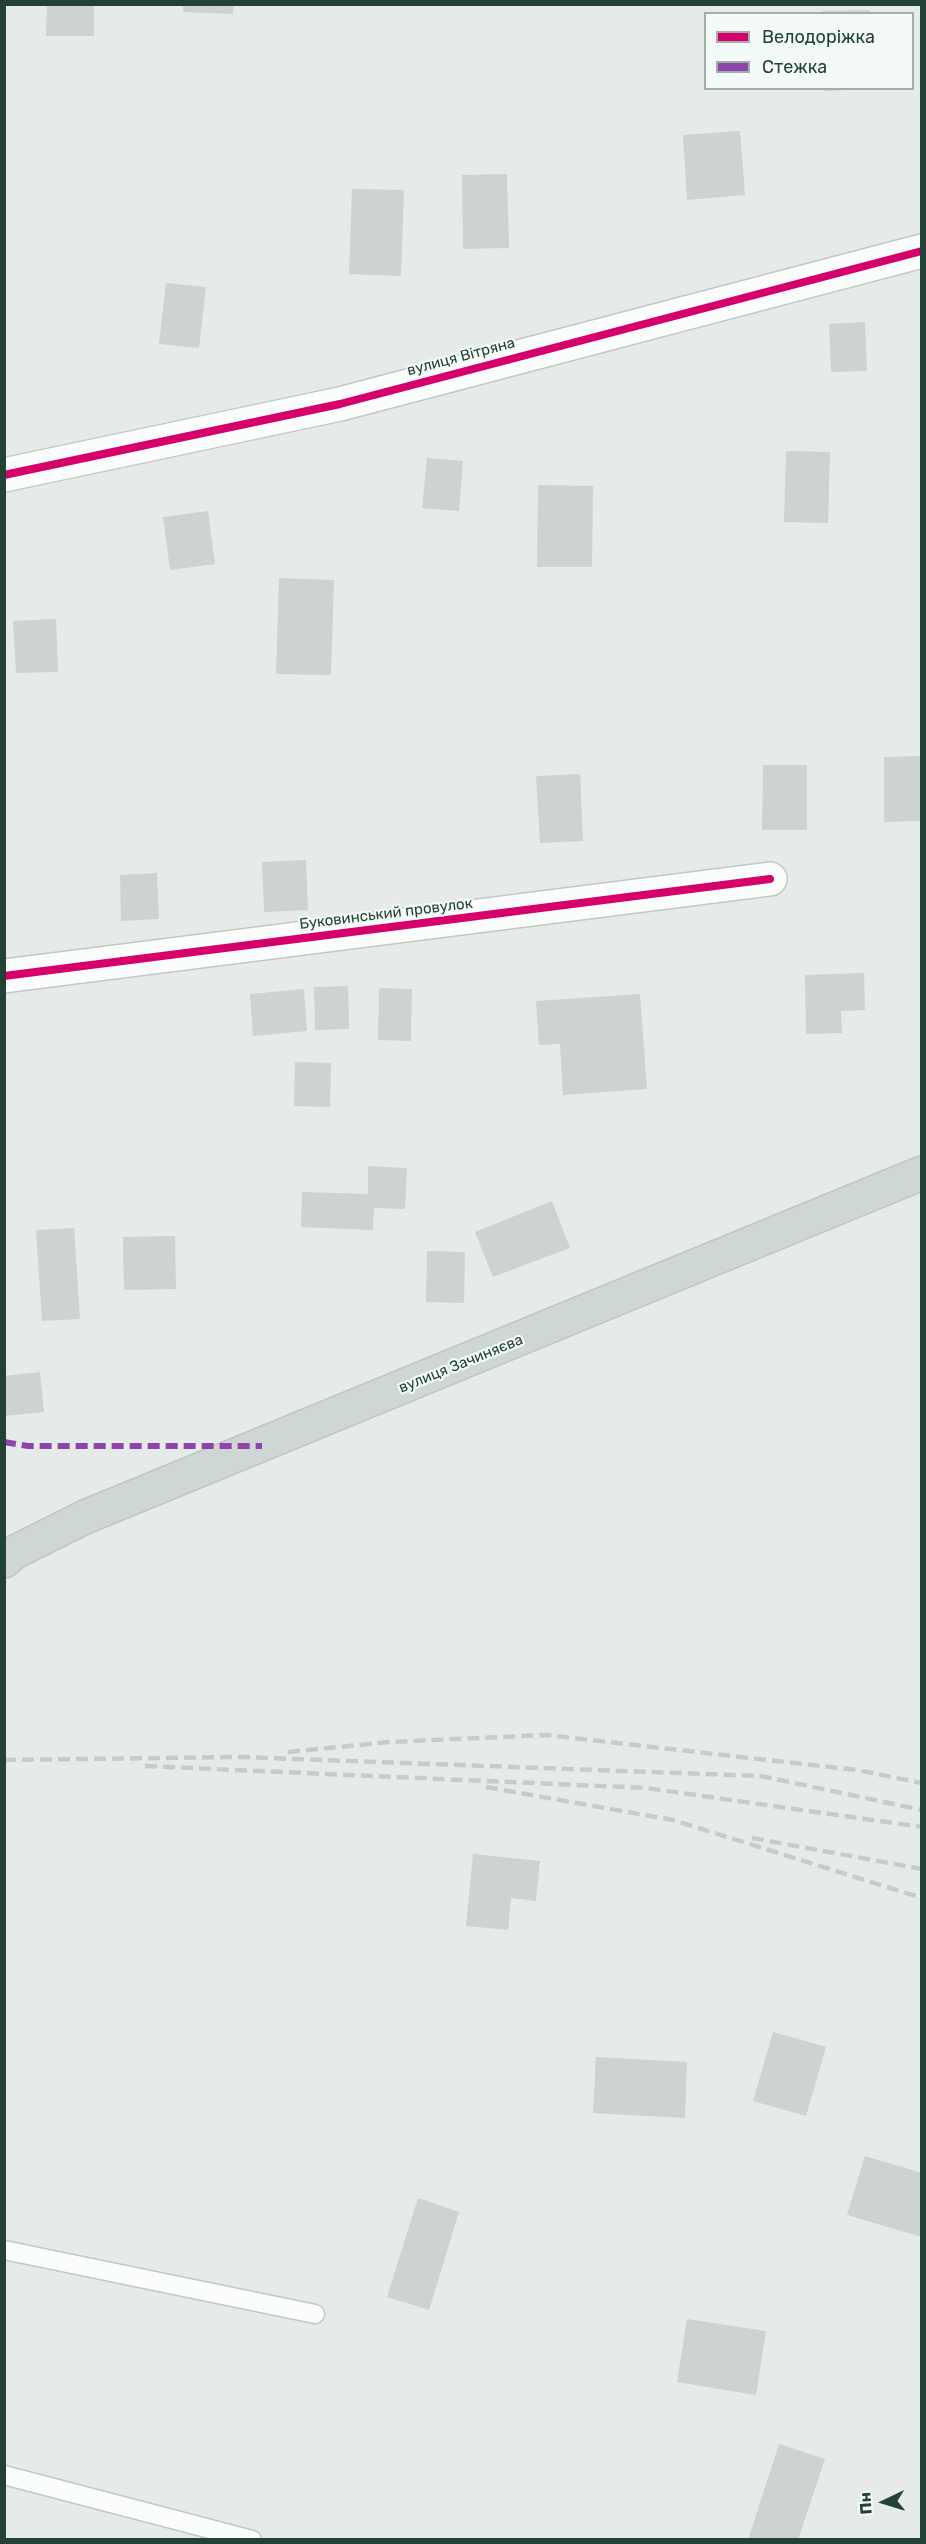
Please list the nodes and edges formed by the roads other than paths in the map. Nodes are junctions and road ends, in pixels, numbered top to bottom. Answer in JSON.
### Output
{"nodes":[{"id":1,"x":921,"y":251,"type":"edge"},
{"id":2,"x":4,"y":475,"type":"edge"},
{"id":3,"x":770,"y":879,"type":"dead end"},
{"id":4,"x":4,"y":976,"type":"edge"},
{"id":5,"x":921,"y":1173,"type":"edge"},
{"id":6,"x":4,"y":1561,"type":"edge"},
{"id":7,"x":4,"y":2250,"type":"edge"},
{"id":8,"x":315,"y":2314,"type":"dead end"},
{"id":9,"x":4,"y":2475,"type":"edge"},
{"id":10,"x":252,"y":2540,"type":"edge"}],
"edges":[{"from":1,"to":2,"type":"street","name":"вулиця Вітряна"},
{"from":3,"to":4,"type":"street","name":"Буковинський провулок"},
{"from":5,"to":6,"type":"main road","name":"вулиця Зачиняєва"},
{"from":7,"to":8,"type":"lane"},
{"from":9,"to":10,"type":"lane"}]}
